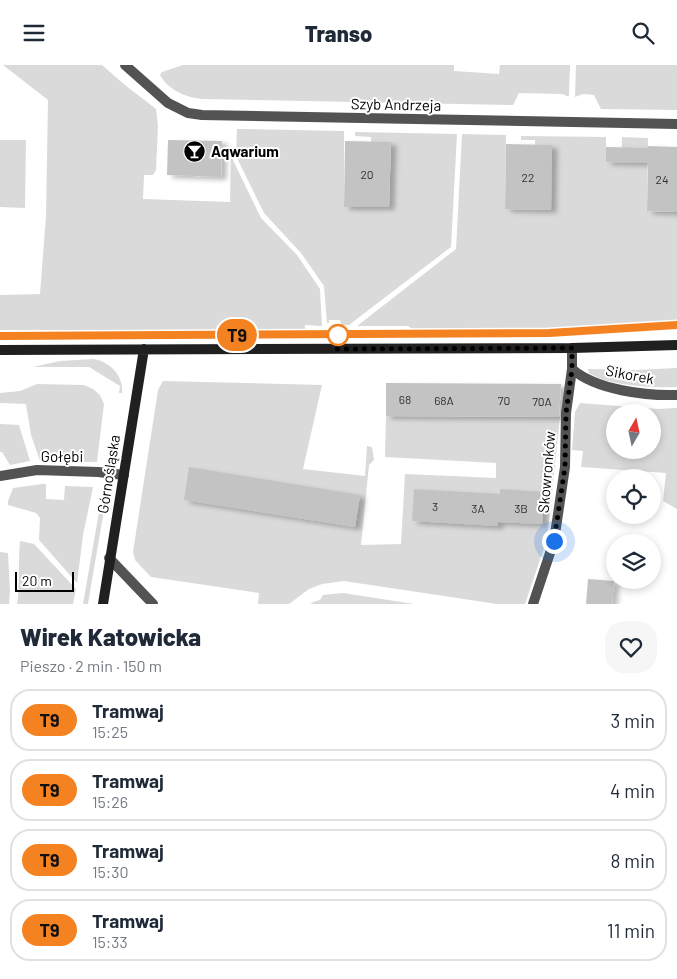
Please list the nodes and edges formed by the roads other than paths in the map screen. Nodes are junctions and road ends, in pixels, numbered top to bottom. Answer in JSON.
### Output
{"nodes":[{"id":1,"x":131,"y":66,"type":"edge"},
{"id":2,"x":677,"y":123,"type":"edge"},
{"id":3,"x":677,"y":345,"type":"edge"},
{"id":4,"x":572,"y":348,"type":"junction"},
{"id":5,"x":144,"y":349,"type":"junction"},
{"id":6,"x":0,"y":350,"type":"edge"},
{"id":7,"x":572,"y":369,"type":"junction"},
{"id":8,"x":677,"y":395,"type":"edge"},
{"id":9,"x":124,"y":475,"type":"junction"},
{"id":10,"x":0,"y":476,"type":"edge"},
{"id":11,"x":109,"y":558,"type":"junction"},
{"id":12,"x":103,"y":604,"type":"edge"},
{"id":13,"x":153,"y":604,"type":"edge"},
{"id":14,"x":533,"y":604,"type":"edge"}],
"edges":[{"from":1,"to":2,"type":"street","name":"Szyb Andrzeja"},
{"from":3,"to":4,"type":"street"},
{"from":4,"to":5,"type":"street"},
{"from":4,"to":7,"type":"street"},
{"from":5,"to":6,"type":"street"},
{"from":5,"to":9,"type":"street","name":"Górnośląska"},
{"from":7,"to":8,"type":"street","name":"Sikorek"},
{"from":7,"to":14,"type":"street","name":"Skowronków"},
{"from":9,"to":10,"type":"street","name":"Gołębi"},
{"from":9,"to":11,"type":"street","name":"Górnośląska"},
{"from":11,"to":12,"type":"street","name":"Górnośląska"},
{"from":11,"to":13,"type":"street"}]}
